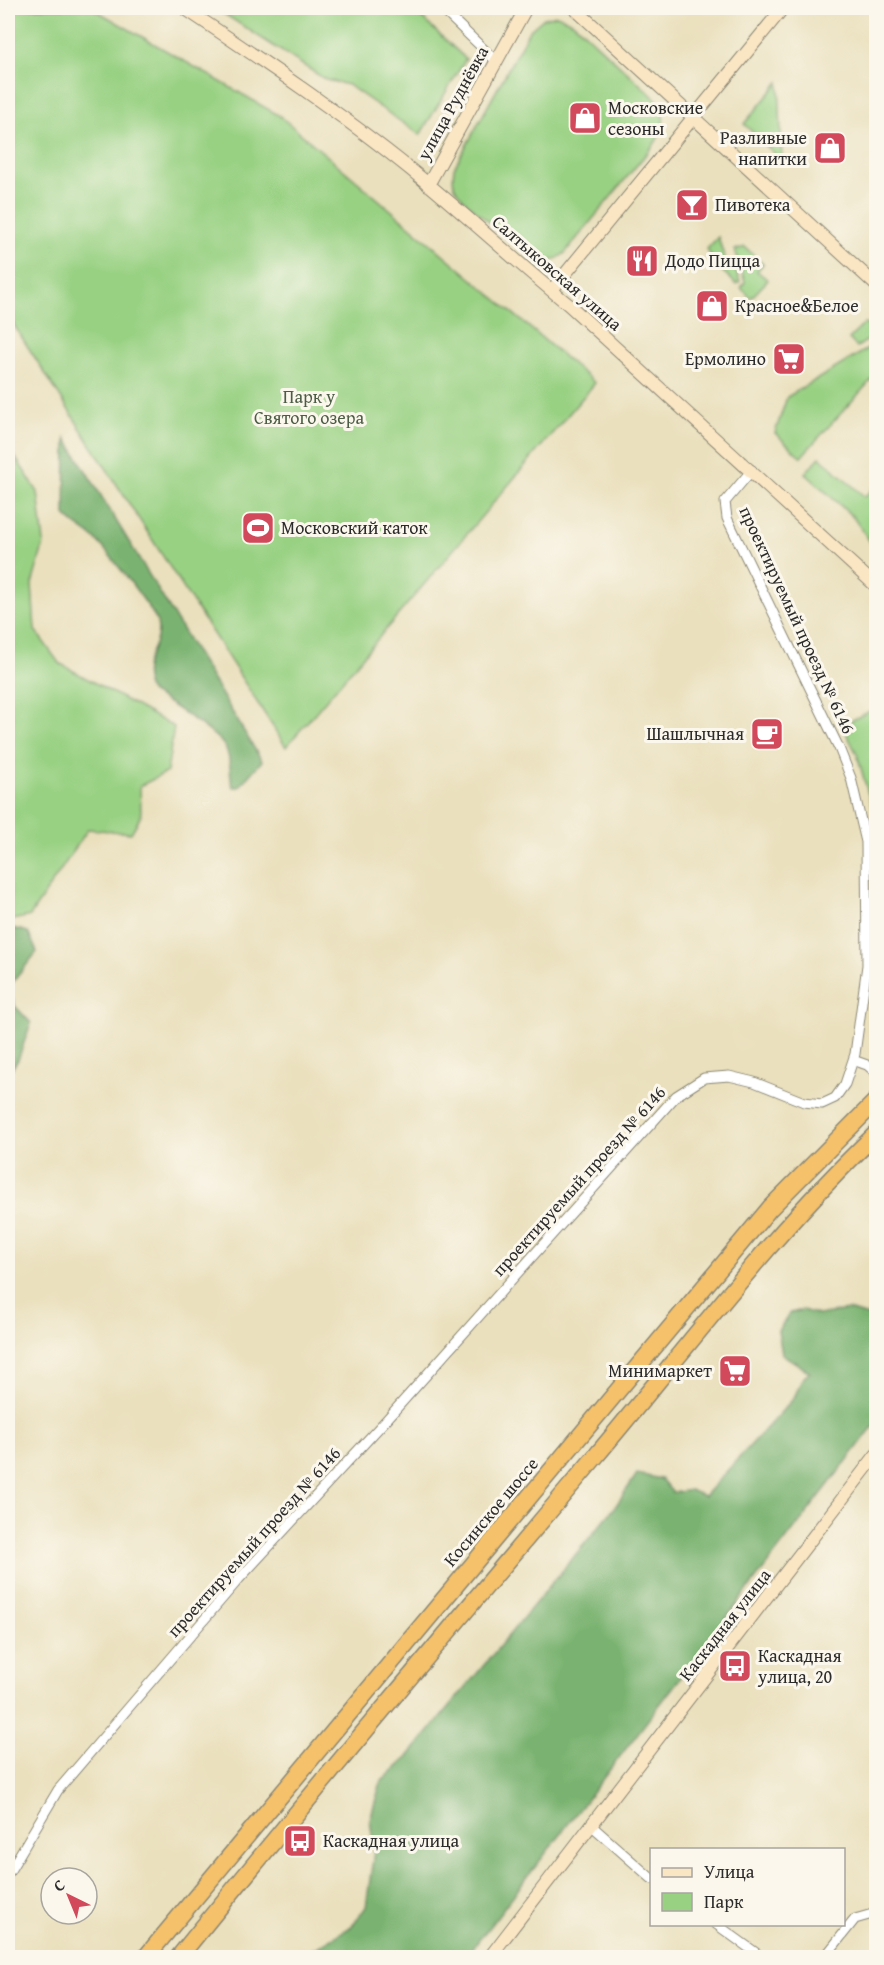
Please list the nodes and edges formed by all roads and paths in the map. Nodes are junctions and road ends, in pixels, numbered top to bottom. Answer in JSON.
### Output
{"nodes":[{"id":1,"x":441,"y":8,"type":"edge"},
{"id":2,"x":526,"y":8,"type":"edge"},
{"id":3,"x":574,"y":8,"type":"edge"},
{"id":4,"x":783,"y":8,"type":"edge"},
{"id":5,"x":186,"y":9,"type":"edge"},
{"id":6,"x":497,"y":62,"type":"junction"},
{"id":7,"x":695,"y":117,"type":"junction"},
{"id":8,"x":428,"y":185,"type":"junction"},
{"id":9,"x":876,"y":285,"type":"edge"},
{"id":10,"x":552,"y":290,"type":"junction"},
{"id":11,"x":752,"y":470,"type":"junction"},
{"id":12,"x":876,"y":586,"type":"edge"},
{"id":13,"x":853,"y":1060,"type":"junction"},
{"id":14,"x":876,"y":1074,"type":"edge"},
{"id":15,"x":874,"y":1101,"type":"edge"},
{"id":16,"x":876,"y":1134,"type":"edge"},
{"id":17,"x":876,"y":1455,"type":"edge"},
{"id":18,"x":592,"y":1826,"type":"junction"},
{"id":19,"x":8,"y":1874,"type":"edge"},
{"id":20,"x":650,"y":1878,"type":"edge"},
{"id":21,"x":875,"y":1913,"type":"edge"},
{"id":22,"x":719,"y":1926,"type":"edge"},
{"id":23,"x":145,"y":1958,"type":"edge"},
{"id":24,"x":178,"y":1958,"type":"edge"},
{"id":25,"x":489,"y":1958,"type":"edge"},
{"id":26,"x":763,"y":1958,"type":"edge"},
{"id":27,"x":824,"y":1958,"type":"edge"}],
"edges":[{"from":1,"to":6,"type":"street"},
{"from":2,"to":6,"type":"street","name":"улица Руднёвка"},
{"from":3,"to":7,"type":"street"},
{"from":4,"to":7,"type":"street"},
{"from":5,"to":8,"type":"street","name":"Салтыковская улица"},
{"from":6,"to":8,"type":"street","name":"улица Руднёвка"},
{"from":7,"to":9,"type":"street"},
{"from":7,"to":10,"type":"street"},
{"from":8,"to":10,"type":"street","name":"Салтыковская улица"},
{"from":10,"to":11,"type":"street","name":"Салтыковская улица"},
{"from":11,"to":12,"type":"street","name":"Салтыковская улица"},
{"from":11,"to":13,"type":"street","name":"проектируемый проезд № 6146"},
{"from":13,"to":14,"type":"street"},
{"from":13,"to":19,"type":"street","name":"проектируемый проезд № 6146"},
{"from":15,"to":23,"type":"highway","name":"Косинское шоссе"},
{"from":16,"to":24,"type":"highway"},
{"from":17,"to":18,"type":"street","name":"Каскадная улица"},
{"from":18,"to":20,"type":"street"},
{"from":18,"to":25,"type":"street","name":"Каскадная улица"},
{"from":21,"to":27,"type":"street"},
{"from":22,"to":26,"type":"street"}]}
